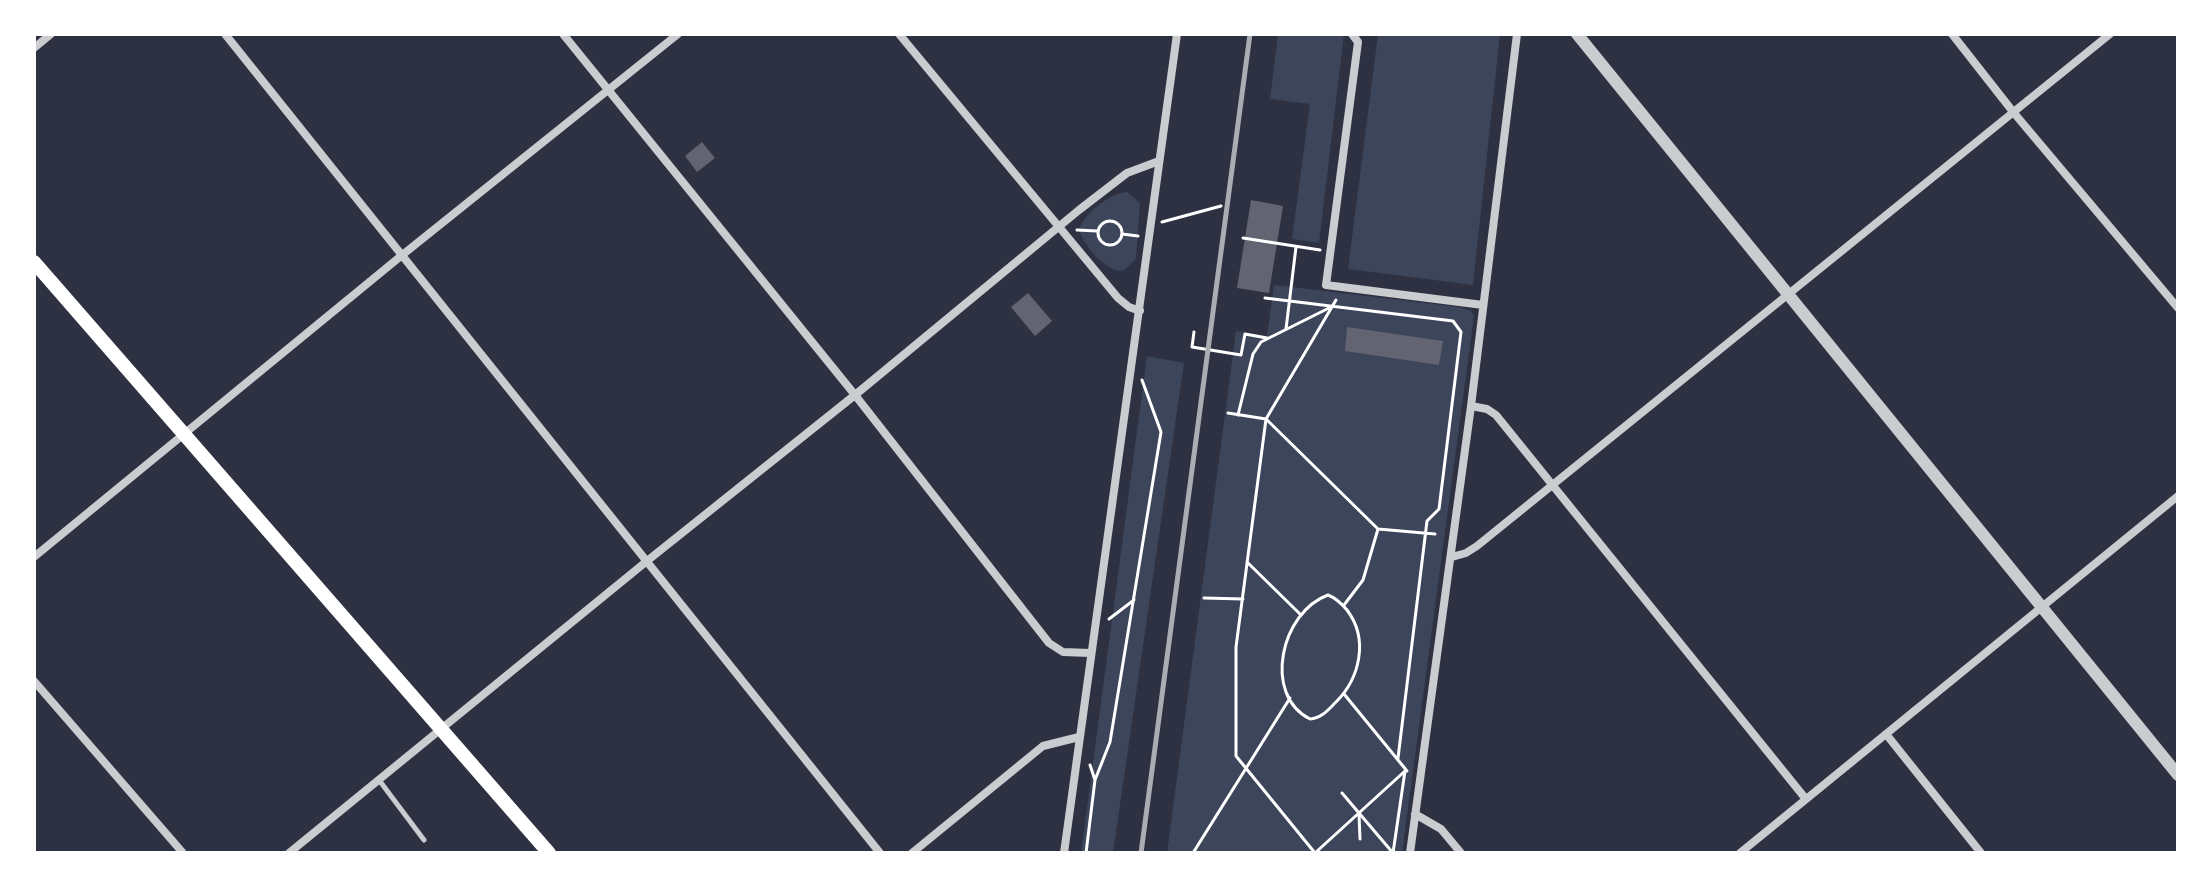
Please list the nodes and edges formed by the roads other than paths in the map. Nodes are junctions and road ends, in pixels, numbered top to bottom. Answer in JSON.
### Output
{"nodes":[{"id":1,"x":51,"y":34,"type":"edge"},
{"id":2,"x":225,"y":34,"type":"edge"},
{"id":3,"x":563,"y":34,"type":"edge"},
{"id":4,"x":678,"y":34,"type":"edge"},
{"id":5,"x":899,"y":34,"type":"edge"},
{"id":6,"x":1177,"y":34,"type":"edge"},
{"id":7,"x":1352,"y":34,"type":"edge"},
{"id":8,"x":1517,"y":34,"type":"edge"},
{"id":9,"x":1577,"y":34,"type":"edge"},
{"id":10,"x":1952,"y":34,"type":"edge"},
{"id":11,"x":2110,"y":34,"type":"edge"},
{"id":12,"x":34,"y":48,"type":"edge"},
{"id":13,"x":608,"y":89,"type":"junction"},
{"id":14,"x":2014,"y":113,"type":"junction"},
{"id":15,"x":1159,"y":161,"type":"junction"},
{"id":16,"x":1057,"y":228,"type":"junction"},
{"id":17,"x":401,"y":256,"type":"junction"},
{"id":18,"x":34,"y":262,"type":"edge"},
{"id":19,"x":1790,"y":294,"type":"junction"},
{"id":20,"x":1483,"y":305,"type":"junction"},
{"id":21,"x":2178,"y":308,"type":"edge"},
{"id":22,"x":1140,"y":311,"type":"junction"},
{"id":23,"x":855,"y":395,"type":"junction"},
{"id":24,"x":1471,"y":406,"type":"junction"},
{"id":25,"x":184,"y":433,"type":"junction"},
{"id":26,"x":1553,"y":485,"type":"junction"},
{"id":27,"x":2178,"y":496,"type":"edge"},
{"id":28,"x":34,"y":557,"type":"edge"},
{"id":29,"x":1452,"y":557,"type":"junction"},
{"id":30,"x":647,"y":561,"type":"junction"},
{"id":31,"x":2042,"y":606,"type":"junction"},
{"id":32,"x":1090,"y":653,"type":"junction"},
{"id":33,"x":34,"y":681,"type":"edge"},
{"id":34,"x":441,"y":729,"type":"junction"},
{"id":35,"x":1886,"y":734,"type":"junction"},
{"id":36,"x":1079,"y":737,"type":"junction"},
{"id":37,"x":2178,"y":775,"type":"edge"},
{"id":38,"x":379,"y":780,"type":"junction"},
{"id":39,"x":1805,"y":798,"type":"junction"},
{"id":40,"x":1415,"y":814,"type":"junction"},
{"id":41,"x":424,"y":840,"type":"dead end"},
{"id":42,"x":183,"y":853,"type":"edge"},
{"id":43,"x":289,"y":853,"type":"edge"},
{"id":44,"x":549,"y":853,"type":"edge"},
{"id":45,"x":880,"y":853,"type":"edge"},
{"id":46,"x":912,"y":853,"type":"edge"},
{"id":47,"x":1064,"y":853,"type":"edge"},
{"id":48,"x":1410,"y":853,"type":"edge"},
{"id":49,"x":1461,"y":853,"type":"edge"},
{"id":50,"x":1740,"y":853,"type":"edge"},
{"id":51,"x":1981,"y":853,"type":"edge"}],
"edges":[{"from":1,"to":12,"type":"street"},
{"from":2,"to":17,"type":"street"},
{"from":3,"to":13,"type":"street"},
{"from":4,"to":13,"type":"street"},
{"from":5,"to":16,"type":"street"},
{"from":6,"to":15,"type":"street"},
{"from":7,"to":20,"type":"street"},
{"from":8,"to":20,"type":"street"},
{"from":9,"to":19,"type":"street"},
{"from":10,"to":14,"type":"street"},
{"from":11,"to":14,"type":"street"},
{"from":13,"to":17,"type":"street"},
{"from":13,"to":23,"type":"street"},
{"from":14,"to":19,"type":"street"},
{"from":14,"to":21,"type":"street"},
{"from":15,"to":16,"type":"street"},
{"from":15,"to":22,"type":"street"},
{"from":16,"to":22,"type":"street"},
{"from":16,"to":23,"type":"street"},
{"from":17,"to":25,"type":"street"},
{"from":17,"to":30,"type":"street"},
{"from":18,"to":25,"type":"main road"},
{"from":19,"to":26,"type":"street"},
{"from":19,"to":31,"type":"street"},
{"from":20,"to":24,"type":"street"},
{"from":22,"to":32,"type":"street"},
{"from":23,"to":30,"type":"street"},
{"from":23,"to":32,"type":"street"},
{"from":24,"to":26,"type":"street"},
{"from":24,"to":29,"type":"street"},
{"from":25,"to":28,"type":"street"},
{"from":25,"to":34,"type":"main road"},
{"from":26,"to":29,"type":"street"},
{"from":26,"to":39,"type":"street"},
{"from":27,"to":31,"type":"street"},
{"from":29,"to":40,"type":"street"},
{"from":30,"to":34,"type":"street"},
{"from":30,"to":45,"type":"street"},
{"from":31,"to":35,"type":"street"},
{"from":31,"to":37,"type":"street"},
{"from":32,"to":36,"type":"street"},
{"from":33,"to":42,"type":"street"},
{"from":34,"to":38,"type":"street"},
{"from":34,"to":44,"type":"main road"},
{"from":35,"to":39,"type":"street"},
{"from":35,"to":51,"type":"street"},
{"from":36,"to":46,"type":"street"},
{"from":36,"to":47,"type":"street"},
{"from":38,"to":41,"type":"lane"},
{"from":38,"to":43,"type":"street"},
{"from":39,"to":50,"type":"street"},
{"from":40,"to":48,"type":"street"},
{"from":40,"to":49,"type":"street"}]}
